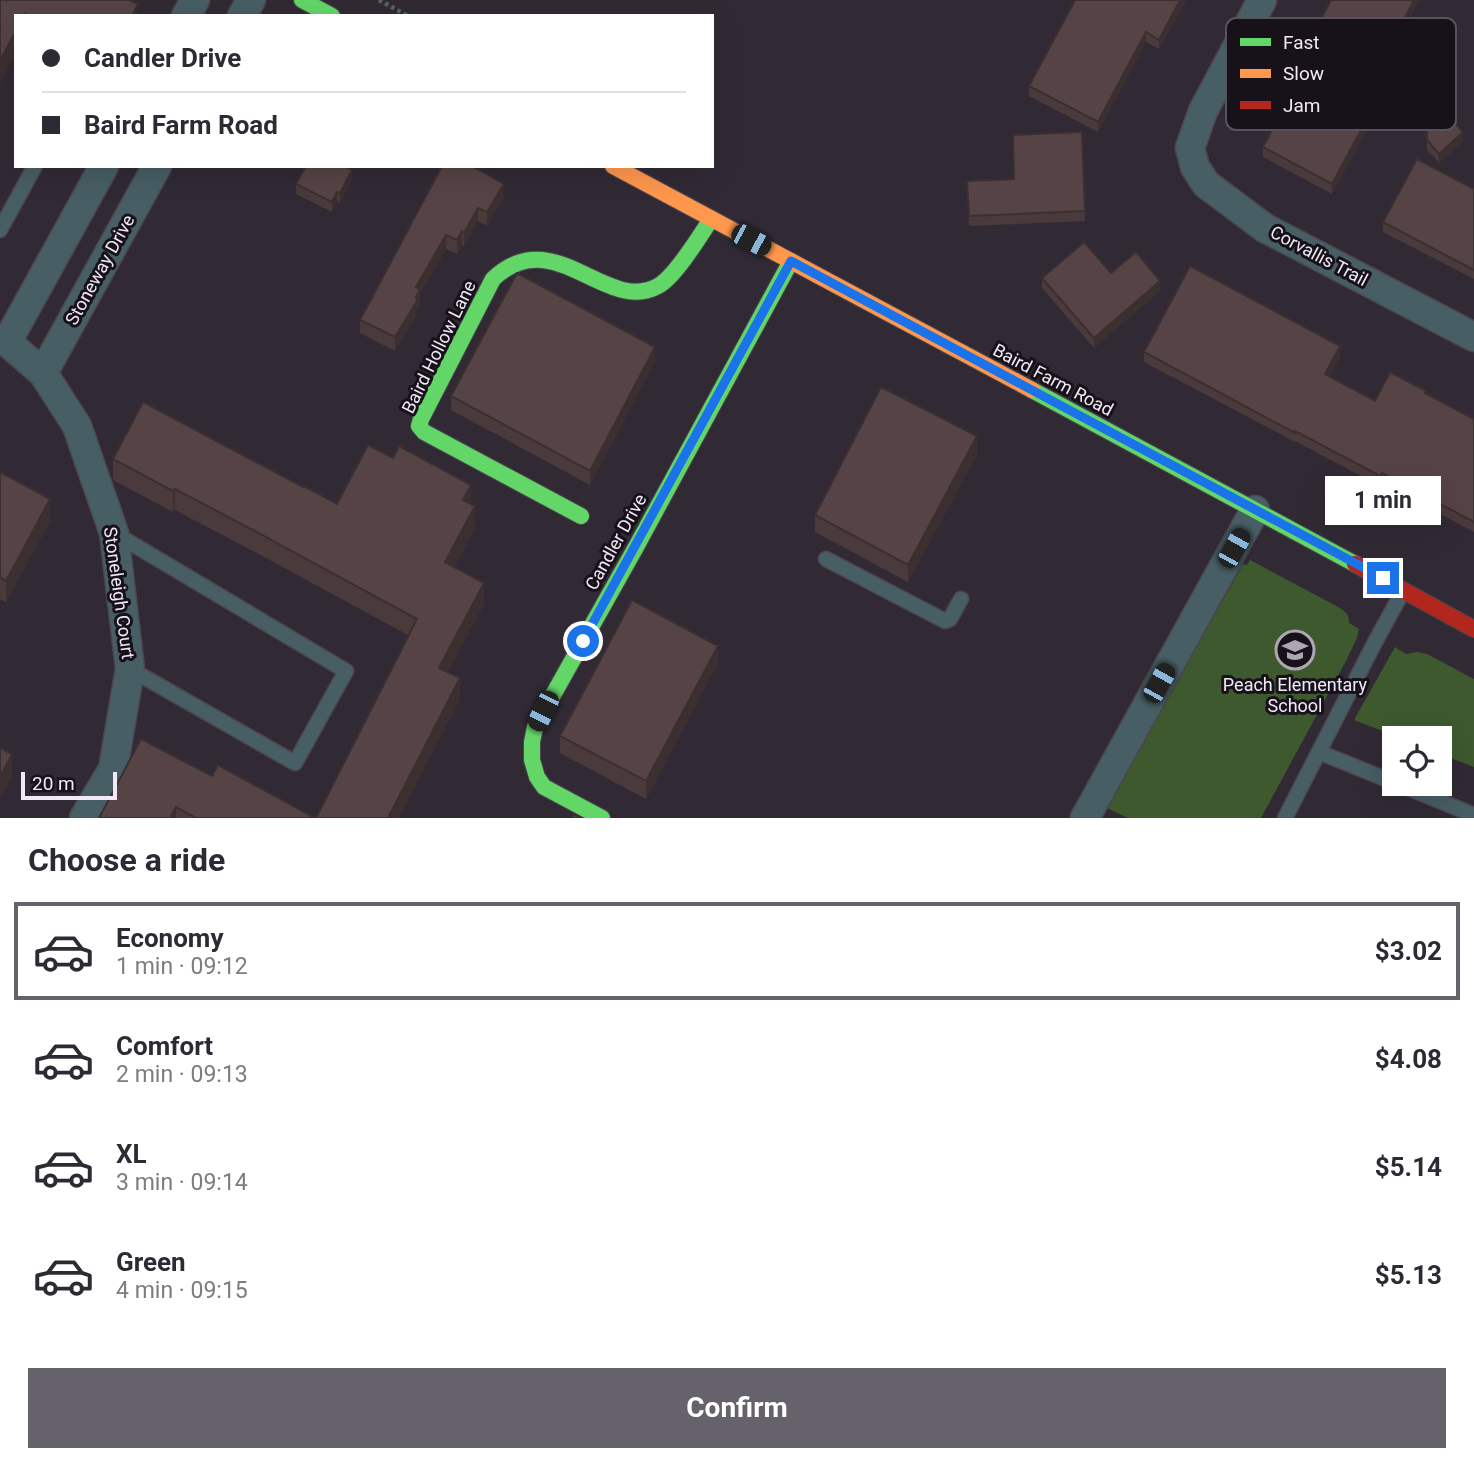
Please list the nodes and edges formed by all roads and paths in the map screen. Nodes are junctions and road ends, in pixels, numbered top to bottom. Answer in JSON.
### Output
{"nodes":[{"id":1,"x":379,"y":0,"type":"edge"},
{"id":2,"x":1262,"y":0,"type":"edge"},
{"id":3,"x":404,"y":14,"type":"edge"},
{"id":4,"x":1252,"y":18,"type":"edge"},
{"id":5,"x":1226,"y":68,"type":"edge"},
{"id":6,"x":34,"y":168,"type":"edge"},
{"id":7,"x":103,"y":168,"type":"edge"},
{"id":8,"x":157,"y":168,"type":"edge"},
{"id":9,"x":617,"y":168,"type":"edge"},
{"id":10,"x":711,"y":219,"type":"junction"},
{"id":11,"x":0,"y":230,"type":"edge"},
{"id":12,"x":791,"y":261,"type":"junction"},
{"id":13,"x":1474,"y":337,"type":"edge"},
{"id":14,"x":4,"y":340,"type":"edge"},
{"id":15,"x":43,"y":373,"type":"junction"},
{"id":16,"x":1255,"y":510,"type":"junction"},
{"id":17,"x":581,"y":516,"type":"dead end"},
{"id":18,"x":114,"y":533,"type":"junction"},
{"id":19,"x":826,"y":559,"type":"dead end"},
{"id":20,"x":1404,"y":590,"type":"junction"},
{"id":21,"x":961,"y":599,"type":"dead end"},
{"id":22,"x":1474,"y":629,"type":"edge"},
{"id":23,"x":130,"y":669,"type":"junction"},
{"id":24,"x":1319,"y":752,"type":"junction"},
{"id":25,"x":1382,"y":777,"type":"edge"},
{"id":26,"x":1428,"y":796,"type":"edge"},
{"id":27,"x":1474,"y":815,"type":"edge"},
{"id":28,"x":83,"y":818,"type":"edge"},
{"id":29,"x":602,"y":818,"type":"edge"},
{"id":30,"x":1085,"y":818,"type":"edge"},
{"id":31,"x":1285,"y":818,"type":"edge"}],
"edges":[{"from":1,"to":3,"type":"path"},
{"from":2,"to":4,"type":"street","name":"Corvallis Trail"},
{"from":5,"to":13,"type":"street","name":"Corvallis Trail"},
{"from":6,"to":11,"type":"lane"},
{"from":7,"to":14,"type":"street"},
{"from":8,"to":15,"type":"street","name":"Stoneway Drive"},
{"from":9,"to":10,"type":"street","name":"Baird Farm Road"},
{"from":10,"to":12,"type":"street","name":"Baird Farm Road"},
{"from":10,"to":17,"type":"street","name":"Baird Hollow Lane"},
{"from":12,"to":16,"type":"street","name":"Baird Farm Road"},
{"from":12,"to":29,"type":"street","name":"Candler Drive"},
{"from":14,"to":15,"type":"street","name":"Stoneleigh Court"},
{"from":15,"to":18,"type":"street","name":"Stoneleigh Court"},
{"from":16,"to":20,"type":"street","name":"Baird Farm Road"},
{"from":16,"to":30,"type":"street"},
{"from":18,"to":23,"type":"street","name":"Stoneleigh Court"},
{"from":18,"to":23,"type":"lane"},
{"from":19,"to":21,"type":"lane"},
{"from":20,"to":22,"type":"street","name":"Baird Farm Road"},
{"from":20,"to":24,"type":"lane"},
{"from":23,"to":28,"type":"street","name":"Stoneleigh Court"},
{"from":24,"to":25,"type":"lane"},
{"from":24,"to":31,"type":"lane"},
{"from":26,"to":27,"type":"lane"}]}
